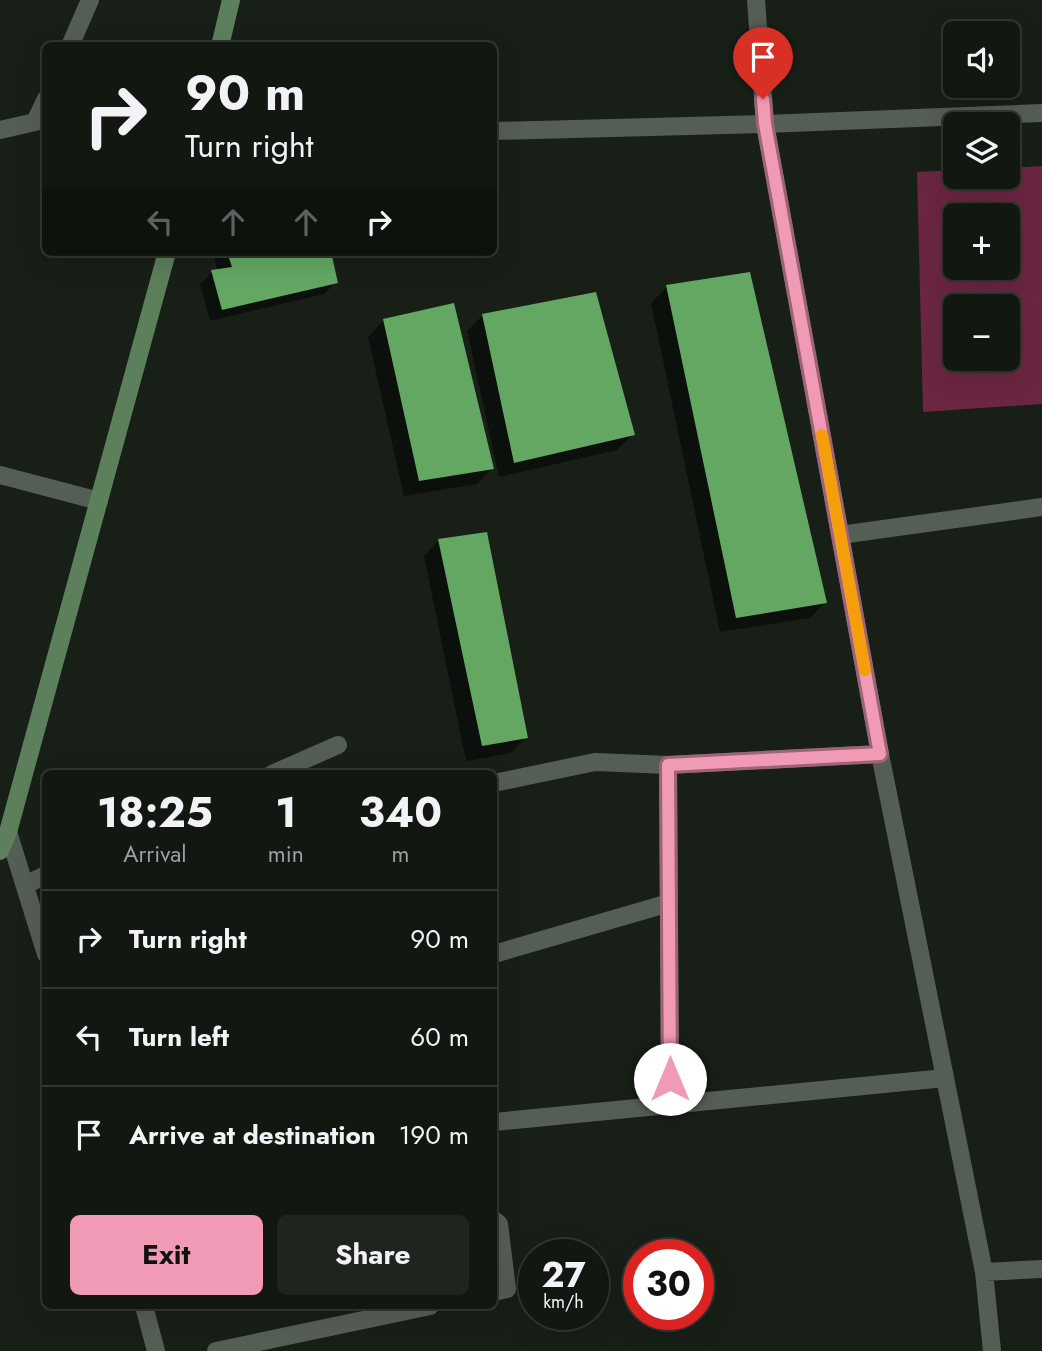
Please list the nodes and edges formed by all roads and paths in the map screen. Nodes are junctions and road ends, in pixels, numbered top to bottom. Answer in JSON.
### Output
{"nodes":[{"id":1,"x":90,"y":0,"type":"edge"},
{"id":2,"x":231,"y":0,"type":"edge"},
{"id":3,"x":756,"y":0,"type":"edge"},
{"id":4,"x":72,"y":42,"type":"edge"},
{"id":5,"x":221,"y":42,"type":"edge"},
{"id":6,"x":42,"y":107,"type":"edge"},
{"id":7,"x":1042,"y":113,"type":"edge"},
{"id":8,"x":765,"y":124,"type":"junction"},
{"id":9,"x":0,"y":130,"type":"edge"},
{"id":10,"x":497,"y":131,"type":"edge"},
{"id":11,"x":166,"y":256,"type":"edge"},
{"id":12,"x":0,"y":475,"type":"edge"},
{"id":13,"x":99,"y":501,"type":"junction"},
{"id":14,"x":1042,"y":507,"type":"edge"},
{"id":15,"x":840,"y":535,"type":"junction"},
{"id":16,"x":338,"y":745,"type":"dead end"},
{"id":17,"x":880,"y":754,"type":"junction"},
{"id":18,"x":668,"y":765,"type":"junction"},
{"id":19,"x":281,"y":770,"type":"edge"},
{"id":20,"x":497,"y":782,"type":"edge"},
{"id":21,"x":8,"y":832,"type":"junction"},
{"id":22,"x":0,"y":851,"type":"edge"},
{"id":23,"x":42,"y":877,"type":"edge"},
{"id":24,"x":25,"y":885,"type":"junction"},
{"id":25,"x":669,"y":903,"type":"junction"},
{"id":26,"x":42,"y":941,"type":"edge"},
{"id":27,"x":497,"y":953,"type":"edge"},
{"id":28,"x":945,"y":1078,"type":"junction"},
{"id":29,"x":670,"y":1104,"type":"junction"},
{"id":30,"x":497,"y":1122,"type":"edge"},
{"id":31,"x":497,"y":1222,"type":"edge"},
{"id":32,"x":1042,"y":1269,"type":"edge"},
{"id":33,"x":984,"y":1272,"type":"junction"},
{"id":34,"x":497,"y":1291,"type":"edge"},
{"id":35,"x":145,"y":1309,"type":"edge"},
{"id":36,"x":416,"y":1309,"type":"edge"},
{"id":37,"x":156,"y":1351,"type":"edge"},
{"id":38,"x":216,"y":1351,"type":"edge"},
{"id":39,"x":992,"y":1351,"type":"edge"}],
"edges":[{"from":1,"to":4,"type":"street"},
{"from":2,"to":5,"type":"main road"},
{"from":3,"to":8,"type":"street"},
{"from":6,"to":9,"type":"street"},
{"from":7,"to":8,"type":"street"},
{"from":8,"to":10,"type":"street"},
{"from":8,"to":15,"type":"street"},
{"from":11,"to":13,"type":"main road"},
{"from":12,"to":13,"type":"street"},
{"from":13,"to":21,"type":"main road"},
{"from":14,"to":15,"type":"street"},
{"from":15,"to":17,"type":"street"},
{"from":16,"to":19,"type":"street"},
{"from":17,"to":18,"type":"street"},
{"from":17,"to":28,"type":"street"},
{"from":18,"to":20,"type":"street"},
{"from":18,"to":25,"type":"street"},
{"from":21,"to":22,"type":"main road"},
{"from":21,"to":24,"type":"street"},
{"from":23,"to":24,"type":"street"},
{"from":24,"to":26,"type":"street"},
{"from":25,"to":27,"type":"street"},
{"from":25,"to":29,"type":"street"},
{"from":28,"to":29,"type":"street"},
{"from":28,"to":33,"type":"street"},
{"from":29,"to":30,"type":"street"},
{"from":31,"to":34,"type":"street"},
{"from":32,"to":33,"type":"street"},
{"from":33,"to":39,"type":"street"},
{"from":35,"to":37,"type":"street"},
{"from":36,"to":38,"type":"street"}]}
